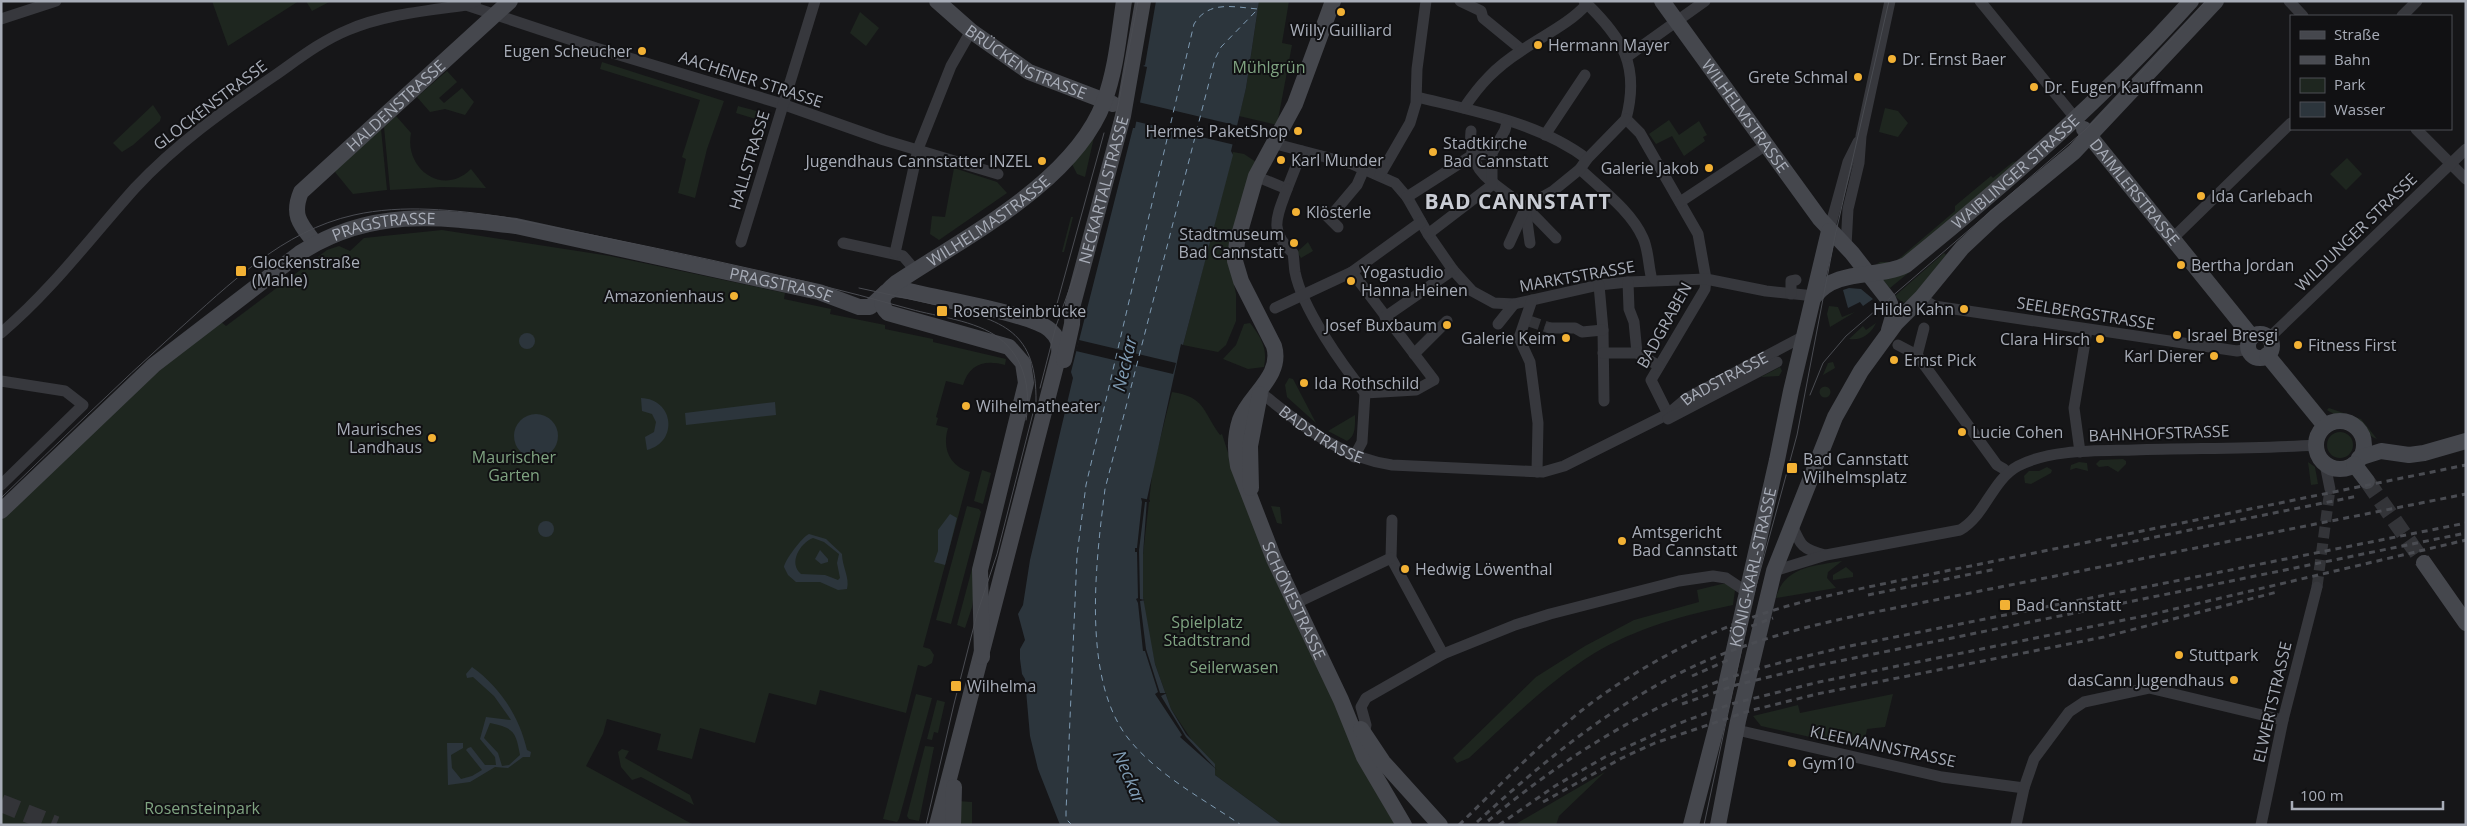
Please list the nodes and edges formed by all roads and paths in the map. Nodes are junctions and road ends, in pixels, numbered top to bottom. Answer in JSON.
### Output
{"nodes":[{"id":1,"x":56,"y":1,"type":"edge"},
{"id":2,"x":510,"y":1,"type":"edge"},
{"id":3,"x":815,"y":1,"type":"edge"},
{"id":4,"x":1124,"y":1,"type":"edge"},
{"id":5,"x":1142,"y":1,"type":"edge"},
{"id":6,"x":1334,"y":1,"type":"edge"},
{"id":7,"x":1426,"y":1,"type":"edge"},
{"id":8,"x":1460,"y":1,"type":"edge"},
{"id":9,"x":1662,"y":1,"type":"edge"},
{"id":10,"x":1705,"y":1,"type":"edge"},
{"id":11,"x":1890,"y":1,"type":"edge"},
{"id":12,"x":1980,"y":1,"type":"edge"},
{"id":13,"x":2191,"y":1,"type":"edge"},
{"id":14,"x":2216,"y":1,"type":"edge"},
{"id":15,"x":2289,"y":1,"type":"edge"},
{"id":16,"x":2417,"y":1,"type":"edge"},
{"id":17,"x":471,"y":3,"type":"edge"},
{"id":18,"x":1586,"y":3,"type":"edge"},
{"id":19,"x":946,"y":4,"type":"edge"},
{"id":20,"x":1484,"y":6,"type":"edge"},
{"id":21,"x":2303,"y":15,"type":"edge"},
{"id":22,"x":2403,"y":15,"type":"edge"},
{"id":23,"x":494,"y":16,"type":"junction"},
{"id":24,"x":1,"y":19,"type":"edge"},
{"id":25,"x":1678,"y":22,"type":"junction"},
{"id":26,"x":971,"y":32,"type":"junction"},
{"id":27,"x":1522,"y":50,"type":"junction"},
{"id":28,"x":1628,"y":56,"type":"junction"},
{"id":29,"x":1584,"y":75,"type":"dead end"},
{"id":30,"x":1417,"y":97,"type":"junction"},
{"id":31,"x":782,"y":104,"type":"junction"},
{"id":32,"x":1116,"y":105,"type":"junction"},
{"id":33,"x":1464,"y":108,"type":"junction"},
{"id":34,"x":2076,"y":119,"type":"junction"},
{"id":35,"x":1626,"y":120,"type":"junction"},
{"id":36,"x":1507,"y":122,"type":"junction"},
{"id":37,"x":2290,"y":124,"type":"edge"},
{"id":38,"x":2417,"y":130,"type":"edge"},
{"id":39,"x":1471,"y":131,"type":"dead end"},
{"id":40,"x":1544,"y":135,"type":"junction"},
{"id":41,"x":1861,"y":136,"type":"junction"},
{"id":42,"x":2090,"y":136,"type":"junction"},
{"id":43,"x":1272,"y":143,"type":"junction"},
{"id":44,"x":1766,"y":144,"type":"junction"},
{"id":45,"x":2466,"y":149,"type":"edge"},
{"id":46,"x":918,"y":150,"type":"junction"},
{"id":47,"x":1302,"y":151,"type":"junction"},
{"id":48,"x":1492,"y":153,"type":"junction"},
{"id":49,"x":1471,"y":156,"type":"junction"},
{"id":50,"x":1587,"y":159,"type":"junction"},
{"id":51,"x":2451,"y":163,"type":"junction"},
{"id":52,"x":1364,"y":168,"type":"junction"},
{"id":53,"x":1580,"y":169,"type":"junction"},
{"id":54,"x":998,"y":174,"type":"dead end"},
{"id":55,"x":1380,"y":175,"type":"junction"},
{"id":56,"x":2466,"y":179,"type":"edge"},
{"id":57,"x":1265,"y":180,"type":"dead end"},
{"id":58,"x":1492,"y":184,"type":"junction"},
{"id":59,"x":1287,"y":189,"type":"junction"},
{"id":60,"x":1407,"y":197,"type":"junction"},
{"id":61,"x":1680,"y":202,"type":"junction"},
{"id":62,"x":1525,"y":207,"type":"junction"},
{"id":63,"x":1317,"y":213,"type":"dead end"},
{"id":64,"x":1421,"y":222,"type":"junction"},
{"id":65,"x":1829,"y":231,"type":"junction"},
{"id":66,"x":1428,"y":234,"type":"junction"},
{"id":67,"x":1556,"y":238,"type":"dead end"},
{"id":68,"x":2172,"y":238,"type":"junction"},
{"id":69,"x":741,"y":242,"type":"dead end"},
{"id":70,"x":315,"y":243,"type":"junction"},
{"id":71,"x":843,"y":243,"type":"dead end"},
{"id":72,"x":1530,"y":243,"type":"dead end"},
{"id":73,"x":1509,"y":244,"type":"dead end"},
{"id":74,"x":1846,"y":246,"type":"junction"},
{"id":75,"x":894,"y":254,"type":"junction"},
{"id":76,"x":915,"y":270,"type":"junction"},
{"id":77,"x":1453,"y":270,"type":"junction"},
{"id":78,"x":1352,"y":272,"type":"junction"},
{"id":79,"x":1869,"y":275,"type":"junction"},
{"id":80,"x":1706,"y":279,"type":"junction"},
{"id":81,"x":1794,"y":279,"type":"dead end"},
{"id":82,"x":1652,"y":280,"type":"junction"},
{"id":83,"x":1628,"y":282,"type":"junction"},
{"id":84,"x":1599,"y":285,"type":"junction"},
{"id":85,"x":885,"y":293,"type":"junction"},
{"id":86,"x":1303,"y":294,"type":"junction"},
{"id":87,"x":1791,"y":294,"type":"junction"},
{"id":88,"x":1815,"y":296,"type":"junction"},
{"id":89,"x":1921,"y":298,"type":"junction"},
{"id":90,"x":1532,"y":300,"type":"junction"},
{"id":91,"x":1514,"y":304,"type":"junction"},
{"id":92,"x":859,"y":307,"type":"junction"},
{"id":93,"x":1275,"y":308,"type":"dead end"},
{"id":94,"x":1385,"y":318,"type":"junction"},
{"id":95,"x":909,"y":319,"type":"junction"},
{"id":96,"x":1447,"y":321,"type":"dead end"},
{"id":97,"x":1498,"y":324,"type":"dead end"},
{"id":98,"x":1550,"y":328,"type":"tunnel mouth"},
{"id":99,"x":1924,"y":328,"type":"dead end"},
{"id":100,"x":1603,"y":330,"type":"junction"},
{"id":101,"x":2087,"y":330,"type":"junction"},
{"id":102,"x":1,"y":333,"type":"edge"},
{"id":103,"x":1804,"y":336,"type":"junction"},
{"id":104,"x":1892,"y":341,"type":"junction"},
{"id":105,"x":2257,"y":341,"type":"junction"},
{"id":106,"x":1603,"y":353,"type":"junction"},
{"id":107,"x":1637,"y":353,"type":"junction"},
{"id":108,"x":1414,"y":354,"type":"junction"},
{"id":109,"x":1917,"y":355,"type":"junction"},
{"id":110,"x":1777,"y":362,"type":"dead end"},
{"id":111,"x":1659,"y":366,"type":"junction"},
{"id":112,"x":1054,"y":373,"type":"junction"},
{"id":113,"x":1,"y":382,"type":"edge"},
{"id":114,"x":1026,"y":383,"type":"joint"},
{"id":115,"x":1260,"y":392,"type":"junction"},
{"id":116,"x":1365,"y":393,"type":"junction"},
{"id":117,"x":1604,"y":401,"type":"dead end"},
{"id":118,"x":1668,"y":414,"type":"junction"},
{"id":119,"x":1646,"y":425,"type":"junction"},
{"id":120,"x":2325,"y":426,"type":"junction"},
{"id":121,"x":2362,"y":436,"type":"junction"},
{"id":122,"x":2466,"y":441,"type":"edge"},
{"id":123,"x":2316,"y":445,"type":"junction"},
{"id":124,"x":2381,"y":451,"type":"junction"},
{"id":125,"x":2080,"y":452,"type":"junction"},
{"id":126,"x":1354,"y":457,"type":"junction"},
{"id":127,"x":2356,"y":461,"type":"junction"},
{"id":128,"x":2325,"y":464,"type":"junction"},
{"id":129,"x":2006,"y":471,"type":"junction"},
{"id":130,"x":1537,"y":472,"type":"junction"},
{"id":131,"x":2366,"y":481,"type":"tunnel mouth"},
{"id":132,"x":1,"y":485,"type":"edge"},
{"id":133,"x":2330,"y":489,"type":"tunnel mouth"},
{"id":134,"x":1252,"y":499,"type":"junction"},
{"id":135,"x":1,"y":511,"type":"edge"},
{"id":136,"x":1392,"y":520,"type":"dead end"},
{"id":137,"x":1792,"y":525,"type":"junction"},
{"id":138,"x":1826,"y":555,"type":"junction"},
{"id":139,"x":1391,"y":558,"type":"junction"},
{"id":140,"x":2424,"y":563,"type":"tunnel mouth"},
{"id":141,"x":1774,"y":571,"type":"junction"},
{"id":142,"x":2317,"y":587,"type":"tunnel mouth"},
{"id":143,"x":1747,"y":592,"type":"junction"},
{"id":144,"x":1294,"y":604,"type":"junction"},
{"id":145,"x":2466,"y":624,"type":"edge"},
{"id":146,"x":1442,"y":654,"type":"junction"},
{"id":147,"x":982,"y":657,"type":"junction"},
{"id":148,"x":1341,"y":700,"type":"junction"},
{"id":149,"x":2284,"y":720,"type":"junction"},
{"id":150,"x":1737,"y":730,"type":"junction"},
{"id":151,"x":1364,"y":735,"type":"junction"},
{"id":152,"x":2024,"y":788,"type":"junction"},
{"id":153,"x":942,"y":823,"type":"edge"},
{"id":154,"x":1404,"y":825,"type":"edge"},
{"id":155,"x":1440,"y":825,"type":"edge"},
{"id":156,"x":1691,"y":825,"type":"edge"},
{"id":157,"x":1718,"y":825,"type":"edge"},
{"id":158,"x":2016,"y":825,"type":"edge"},
{"id":159,"x":2261,"y":825,"type":"edge"}],
"edges":[{"from":1,"to":24,"type":"street"},
{"from":2,"to":23,"type":"main road","name":"HALDENSTRASSE"},
{"from":3,"to":31,"type":"street","name":"HALLSTRASSE"},
{"from":4,"to":32,"type":"main road","name":"NECKARTALSTRASSE"},
{"from":5,"to":32,"type":"main road","name":"NECKARTALSTRASSE"},
{"from":6,"to":43,"type":"main road"},
{"from":7,"to":30,"type":"street"},
{"from":8,"to":20,"type":"street"},
{"from":9,"to":25,"type":"main road","name":"WILHELMSTRASSE"},
{"from":10,"to":25,"type":"street"},
{"from":11,"to":41,"type":"street","name":"KÖNIG-KARL-STRASSE"},
{"from":12,"to":34,"type":"street","name":"DAIMLERSTRASSE"},
{"from":13,"to":34,"type":"main road","name":"WAIBLINGER STRASSE"},
{"from":14,"to":42,"type":"main road","name":"WAIBLINGER STRASSE"},
{"from":15,"to":21,"type":"street"},
{"from":16,"to":22,"type":"street"},
{"from":17,"to":23,"type":"street","name":"GLOCKENSTRASSE"},
{"from":17,"to":102,"type":"street","name":"GLOCKENSTRASSE"},
{"from":18,"to":27,"type":"street"},
{"from":18,"to":28,"type":"street"},
{"from":19,"to":26,"type":"main road","name":"BRÜCKENSTRASSE"},
{"from":20,"to":27,"type":"street"},
{"from":23,"to":31,"type":"street","name":"AACHENER STRASSE"},
{"from":23,"to":70,"type":"main road","name":"HALDENSTRASSE"},
{"from":25,"to":28,"type":"street"},
{"from":25,"to":44,"type":"main road","name":"WILHELMSTRASSE"},
{"from":26,"to":32,"type":"main road","name":"BRÜCKENSTRASSE"},
{"from":26,"to":46,"type":"street"},
{"from":27,"to":33,"type":"street"},
{"from":28,"to":35,"type":"street"},
{"from":29,"to":40,"type":"street"},
{"from":30,"to":33,"type":"street"},
{"from":30,"to":55,"type":"street"},
{"from":31,"to":46,"type":"street","name":"AACHENER STRASSE"},
{"from":31,"to":69,"type":"street","name":"HALLSTRASSE"},
{"from":32,"to":76,"type":"main road","name":"WILHELMASTRASSE"},
{"from":32,"to":112,"type":"main road","name":"NECKARTALSTRASSE"},
{"from":33,"to":36,"type":"street"},
{"from":34,"to":42,"type":"main road","name":"DAIMLERSTRASSE"},
{"from":34,"to":79,"type":"main road","name":"WAIBLINGER STRASSE"},
{"from":35,"to":50,"type":"street"},
{"from":35,"to":61,"type":"street"},
{"from":36,"to":40,"type":"street"},
{"from":36,"to":48,"type":"street"},
{"from":37,"to":68,"type":"street"},
{"from":38,"to":51,"type":"street"},
{"from":39,"to":49,"type":"street"},
{"from":40,"to":50,"type":"street"},
{"from":41,"to":65,"type":"street","name":"KÖNIG-KARL-STRASSE"},
{"from":41,"to":74,"type":"street","name":"KÖNIG-KARL-STRASSE"},
{"from":42,"to":68,"type":"main road","name":"DAIMLERSTRASSE"},
{"from":42,"to":89,"type":"main road","name":"WAIBLINGER STRASSE"},
{"from":43,"to":47,"type":"street","name":"MARKTSTRASSE"},
{"from":43,"to":115,"type":"main road"},
{"from":44,"to":61,"type":"street"},
{"from":44,"to":65,"type":"main road","name":"WILHELMSTRASSE"},
{"from":45,"to":51,"type":"street","name":"WILDUNGER STRASSE"},
{"from":46,"to":54,"type":"street","name":"AACHENER STRASSE"},
{"from":46,"to":75,"type":"street"},
{"from":47,"to":52,"type":"street","name":"MARKTSTRASSE"},
{"from":47,"to":59,"type":"street"},
{"from":48,"to":49,"type":"street"},
{"from":48,"to":58,"type":"street"},
{"from":49,"to":58,"type":"street"},
{"from":49,"to":60,"type":"street"},
{"from":50,"to":53,"type":"street"},
{"from":51,"to":56,"type":"street"},
{"from":51,"to":105,"type":"street","name":"WILDUNGER STRASSE"},
{"from":52,"to":55,"type":"street","name":"MARKTSTRASSE"},
{"from":52,"to":63,"type":"street"},
{"from":53,"to":62,"type":"street"},
{"from":53,"to":82,"type":"street"},
{"from":55,"to":60,"type":"street","name":"MARKTSTRASSE"},
{"from":57,"to":59,"type":"street"},
{"from":58,"to":62,"type":"street"},
{"from":58,"to":66,"type":"street"},
{"from":59,"to":86,"type":"street"},
{"from":60,"to":64,"type":"street","name":"MARKTSTRASSE"},
{"from":61,"to":80,"type":"street"},
{"from":62,"to":67,"type":"street"},
{"from":62,"to":72,"type":"street"},
{"from":62,"to":73,"type":"street"},
{"from":64,"to":66,"type":"street","name":"MARKTSTRASSE"},
{"from":64,"to":78,"type":"street"},
{"from":65,"to":74,"type":"main road","name":"WILHELMSTRASSE"},
{"from":65,"to":88,"type":"main road","name":"KÖNIG-KARL-STRASSE"},
{"from":66,"to":77,"type":"street","name":"MARKTSTRASSE"},
{"from":68,"to":105,"type":"main road","name":"DAIMLERSTRASSE"},
{"from":70,"to":92,"type":"main road","name":"PRAGSTRASSE"},
{"from":70,"to":135,"type":"main road","name":"PRAGSTRASSE"},
{"from":71,"to":75,"type":"street"},
{"from":74,"to":79,"type":"main road","name":"WILHELMSTRASSE"},
{"from":75,"to":76,"type":"street"},
{"from":76,"to":85,"type":"main road","name":"WILHELMASTRASSE"},
{"from":77,"to":91,"type":"street","name":"MARKTSTRASSE"},
{"from":77,"to":94,"type":"street"},
{"from":78,"to":86,"type":"street"},
{"from":78,"to":94,"type":"street"},
{"from":79,"to":88,"type":"main road","name":"WAIBLINGER STRASSE"},
{"from":79,"to":104,"type":"main road","name":"WILHELMSTRASSE"},
{"from":80,"to":82,"type":"street","name":"MARKTSTRASSE"},
{"from":80,"to":87,"type":"street","name":"MARKTSTRASSE"},
{"from":80,"to":111,"type":"street","name":"BADGRABEN"},
{"from":81,"to":87,"type":"street"},
{"from":82,"to":83,"type":"street","name":"MARKTSTRASSE"},
{"from":83,"to":84,"type":"street","name":"MARKTSTRASSE"},
{"from":83,"to":107,"type":"street"},
{"from":84,"to":90,"type":"street","name":"MARKTSTRASSE"},
{"from":84,"to":100,"type":"street"},
{"from":85,"to":92,"type":"main road"},
{"from":85,"to":95,"type":"main road"},
{"from":85,"to":112,"type":"main road","name":"NECKARTALSTRASSE"},
{"from":86,"to":93,"type":"street"},
{"from":86,"to":116,"type":"street"},
{"from":87,"to":88,"type":"street","name":"MARKTSTRASSE"},
{"from":88,"to":103,"type":"main road","name":"KÖNIG-KARL-STRASSE"},
{"from":89,"to":101,"type":"street","name":"SEELBERGSTRASSE"},
{"from":89,"to":104,"type":"main road","name":"WAIBLINGER STRASSE"},
{"from":90,"to":91,"type":"street","name":"MARKTSTRASSE"},
{"from":90,"to":130,"type":"street"},
{"from":91,"to":97,"type":"street"},
{"from":92,"to":95,"type":"main road","name":"PRAGSTRASSE"},
{"from":94,"to":108,"type":"street"},
{"from":95,"to":114,"type":"main road","name":"PRAGSTRASSE"},
{"from":96,"to":108,"type":"street"},
{"from":98,"to":100,"type":"street"},
{"from":99,"to":109,"type":"street"},
{"from":100,"to":106,"type":"street"},
{"from":101,"to":105,"type":"street","name":"SEELBERGSTRASSE"},
{"from":101,"to":125,"type":"street"},
{"from":103,"to":118,"type":"street","name":"BADSTRASSE"},
{"from":103,"to":143,"type":"main road","name":"KÖNIG-KARL-STRASSE"},
{"from":104,"to":109,"type":"street"},
{"from":104,"to":137,"type":"main road","name":"KÖNIG-KARL-STRASSE"},
{"from":105,"to":120,"type":"main road"},
{"from":106,"to":107,"type":"street"},
{"from":106,"to":117,"type":"street"},
{"from":107,"to":111,"type":"street"},
{"from":108,"to":116,"type":"street"},
{"from":109,"to":129,"type":"street"},
{"from":110,"to":119,"type":"street","name":"BADSTRASSE"},
{"from":111,"to":118,"type":"street","name":"BADGRABEN"},
{"from":112,"to":147,"type":"main road","name":"NECKARTALSTRASSE"},
{"from":113,"to":132,"type":"street"},
{"from":114,"to":147,"type":"main road","name":"NECKARTALSTRASSE"},
{"from":115,"to":126,"type":"street","name":"BADSTRASSE"},
{"from":115,"to":134,"type":"main road","name":"SCHÖNESTRASSE"},
{"from":115,"to":134,"type":"main road","name":"SCHÖNESTRASSE"},
{"from":116,"to":126,"type":"street"},
{"from":118,"to":119,"type":"street","name":"BADSTRASSE"},
{"from":119,"to":130,"type":"street","name":"BADSTRASSE"},
{"from":120,"to":121,"type":"main road"},
{"from":120,"to":123,"type":"main road"},
{"from":121,"to":124,"type":"main road"},
{"from":121,"to":127,"type":"main road"},
{"from":122,"to":124,"type":"main road"},
{"from":123,"to":125,"type":"street","name":"BAHNHOFSTRASSE"},
{"from":123,"to":128,"type":"main road"},
{"from":124,"to":127,"type":"main road"},
{"from":125,"to":129,"type":"street","name":"BAHNHOFSTRASSE"},
{"from":126,"to":130,"type":"street","name":"BADSTRASSE"},
{"from":127,"to":128,"type":"main road"},
{"from":127,"to":131,"type":"main road"},
{"from":128,"to":133,"type":"street"},
{"from":129,"to":138,"type":"street"},
{"from":134,"to":144,"type":"main road","name":"SCHÖNESTRASSE"},
{"from":136,"to":139,"type":"street"},
{"from":137,"to":138,"type":"street"},
{"from":137,"to":141,"type":"main road","name":"KÖNIG-KARL-STRASSE"},
{"from":138,"to":141,"type":"street"},
{"from":139,"to":144,"type":"street"},
{"from":139,"to":146,"type":"street"},
{"from":140,"to":145,"type":"main road"},
{"from":141,"to":150,"type":"main road","name":"KÖNIG-KARL-STRASSE"},
{"from":142,"to":149,"type":"street","name":"ELWERTSTRASSE"},
{"from":143,"to":146,"type":"street"},
{"from":143,"to":156,"type":"main road","name":"KÖNIG-KARL-STRASSE"},
{"from":144,"to":148,"type":"main road","name":"SCHÖNESTRASSE"},
{"from":146,"to":151,"type":"street"},
{"from":147,"to":153,"type":"main road","name":"NECKARTALSTRASSE"},
{"from":148,"to":151,"type":"main road","name":"SCHÖNESTRASSE"},
{"from":148,"to":154,"type":"main road","name":"SCHÖNESTRASSE"},
{"from":149,"to":152,"type":"street"},
{"from":149,"to":159,"type":"street","name":"ELWERTSTRASSE"},
{"from":150,"to":152,"type":"street","name":"KLEEMANNSTRASSE"},
{"from":150,"to":157,"type":"main road","name":"KÖNIG-KARL-STRASSE"},
{"from":151,"to":155,"type":"main road","name":"SCHÖNESTRASSE"},
{"from":152,"to":158,"type":"street"}]}
